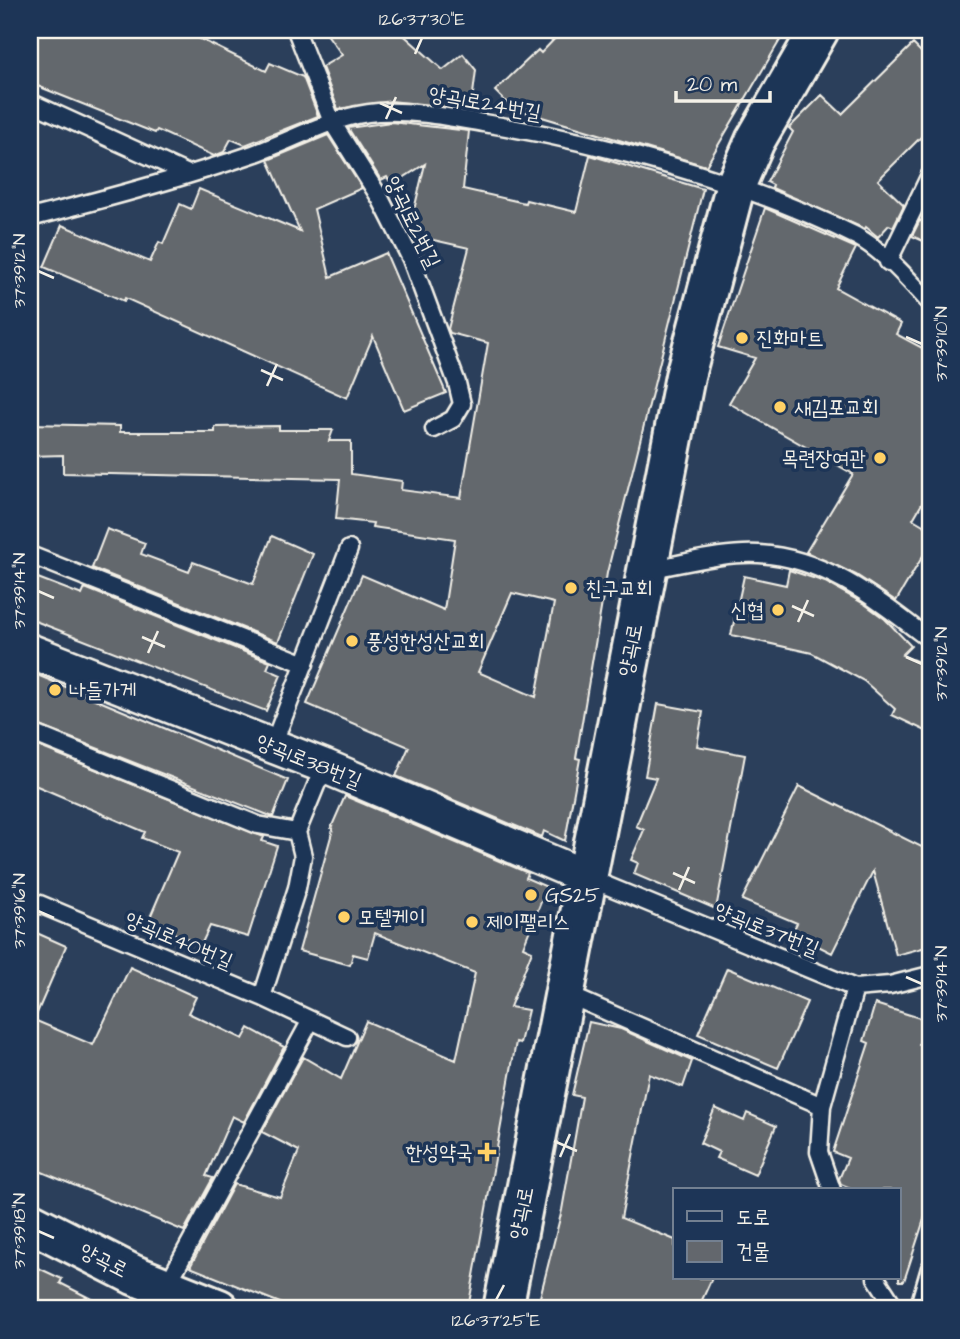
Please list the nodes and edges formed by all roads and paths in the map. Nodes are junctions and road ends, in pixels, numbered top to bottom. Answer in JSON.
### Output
{"nodes":[{"id":1,"x":296,"y":30,"type":"edge"},
{"id":2,"x":819,"y":30,"type":"edge"},
{"id":3,"x":30,"y":102,"type":"edge"},
{"id":4,"x":332,"y":122,"type":"junction"},
{"id":5,"x":188,"y":174,"type":"junction"},
{"id":6,"x":930,"y":175,"type":"edge"},
{"id":7,"x":735,"y":187,"type":"junction"},
{"id":8,"x":30,"y":218,"type":"edge"},
{"id":9,"x":888,"y":262,"type":"junction"},
{"id":10,"x":930,"y":303,"type":"edge"},
{"id":11,"x":434,"y":429,"type":"dead end"},
{"id":12,"x":349,"y":549,"type":"dead end"},
{"id":13,"x":30,"y":555,"type":"edge"},
{"id":14,"x":645,"y":570,"type":"junction"},
{"id":15,"x":930,"y":640,"type":"edge"},
{"id":16,"x":30,"y":651,"type":"edge"},
{"id":17,"x":305,"y":664,"type":"junction"},
{"id":18,"x":30,"y":732,"type":"edge"},
{"id":19,"x":272,"y":747,"type":"junction"},
{"id":20,"x":324,"y":766,"type":"junction"},
{"id":21,"x":297,"y":832,"type":"junction"},
{"id":22,"x":586,"y":877,"type":"junction"},
{"id":23,"x":30,"y":900,"type":"edge"},
{"id":24,"x":930,"y":975,"type":"edge"},
{"id":25,"x":855,"y":988,"type":"junction"},
{"id":26,"x":564,"y":993,"type":"junction"},
{"id":27,"x":262,"y":997,"type":"junction"},
{"id":28,"x":311,"y":1020,"type":"junction"},
{"id":29,"x":347,"y":1037,"type":"dead end"},
{"id":30,"x":822,"y":1106,"type":"junction"},
{"id":31,"x":831,"y":1188,"type":"edge"},
{"id":32,"x":30,"y":1222,"type":"edge"},
{"id":33,"x":930,"y":1268,"type":"edge"},
{"id":34,"x":877,"y":1280,"type":"edge"},
{"id":35,"x":189,"y":1301,"type":"edge"},
{"id":36,"x":503,"y":1309,"type":"edge"},
{"id":37,"x":896,"y":1309,"type":"edge"},
{"id":38,"x":918,"y":1309,"type":"edge"}],
"edges":[{"from":1,"to":4,"type":"lane","name":"양곡1로2번길"},
{"from":2,"to":7,"type":"street","name":"양곡1로"},
{"from":3,"to":5,"type":"lane"},
{"from":4,"to":5,"type":"lane","name":"양곡1로24번길"},
{"from":4,"to":7,"type":"lane","name":"양곡1로24번길"},
{"from":4,"to":11,"type":"lane","name":"양곡1로2번길"},
{"from":5,"to":8,"type":"lane","name":"양곡1로24번길"},
{"from":6,"to":9,"type":"lane"},
{"from":7,"to":9,"type":"lane"},
{"from":7,"to":14,"type":"street","name":"양곡1로"},
{"from":9,"to":10,"type":"lane"},
{"from":12,"to":17,"type":"lane"},
{"from":13,"to":17,"type":"lane"},
{"from":14,"to":15,"type":"lane"},
{"from":14,"to":22,"type":"street","name":"양곡1로"},
{"from":16,"to":19,"type":"street","name":"양곡1로38번길"},
{"from":17,"to":19,"type":"lane"},
{"from":18,"to":21,"type":"lane"},
{"from":19,"to":20,"type":"street","name":"양곡1로38번길"},
{"from":20,"to":21,"type":"lane"},
{"from":20,"to":22,"type":"street","name":"양곡1로38번길"},
{"from":21,"to":27,"type":"lane"},
{"from":22,"to":25,"type":"lane","name":"양곡1로37번길"},
{"from":22,"to":26,"type":"street","name":"양곡1로"},
{"from":23,"to":27,"type":"lane","name":"양곡1로40번길"},
{"from":24,"to":25,"type":"lane","name":"양곡1로37번길"},
{"from":25,"to":30,"type":"lane"},
{"from":26,"to":30,"type":"lane"},
{"from":26,"to":36,"type":"street","name":"양곡1로"},
{"from":27,"to":28,"type":"lane","name":"양곡1로40번길"},
{"from":28,"to":29,"type":"lane","name":"양곡1로40번길"},
{"from":28,"to":35,"type":"lane"},
{"from":30,"to":31,"type":"lane"},
{"from":32,"to":35,"type":"street","name":"양곡로"},
{"from":33,"to":38,"type":"lane"},
{"from":34,"to":37,"type":"lane"}]}
